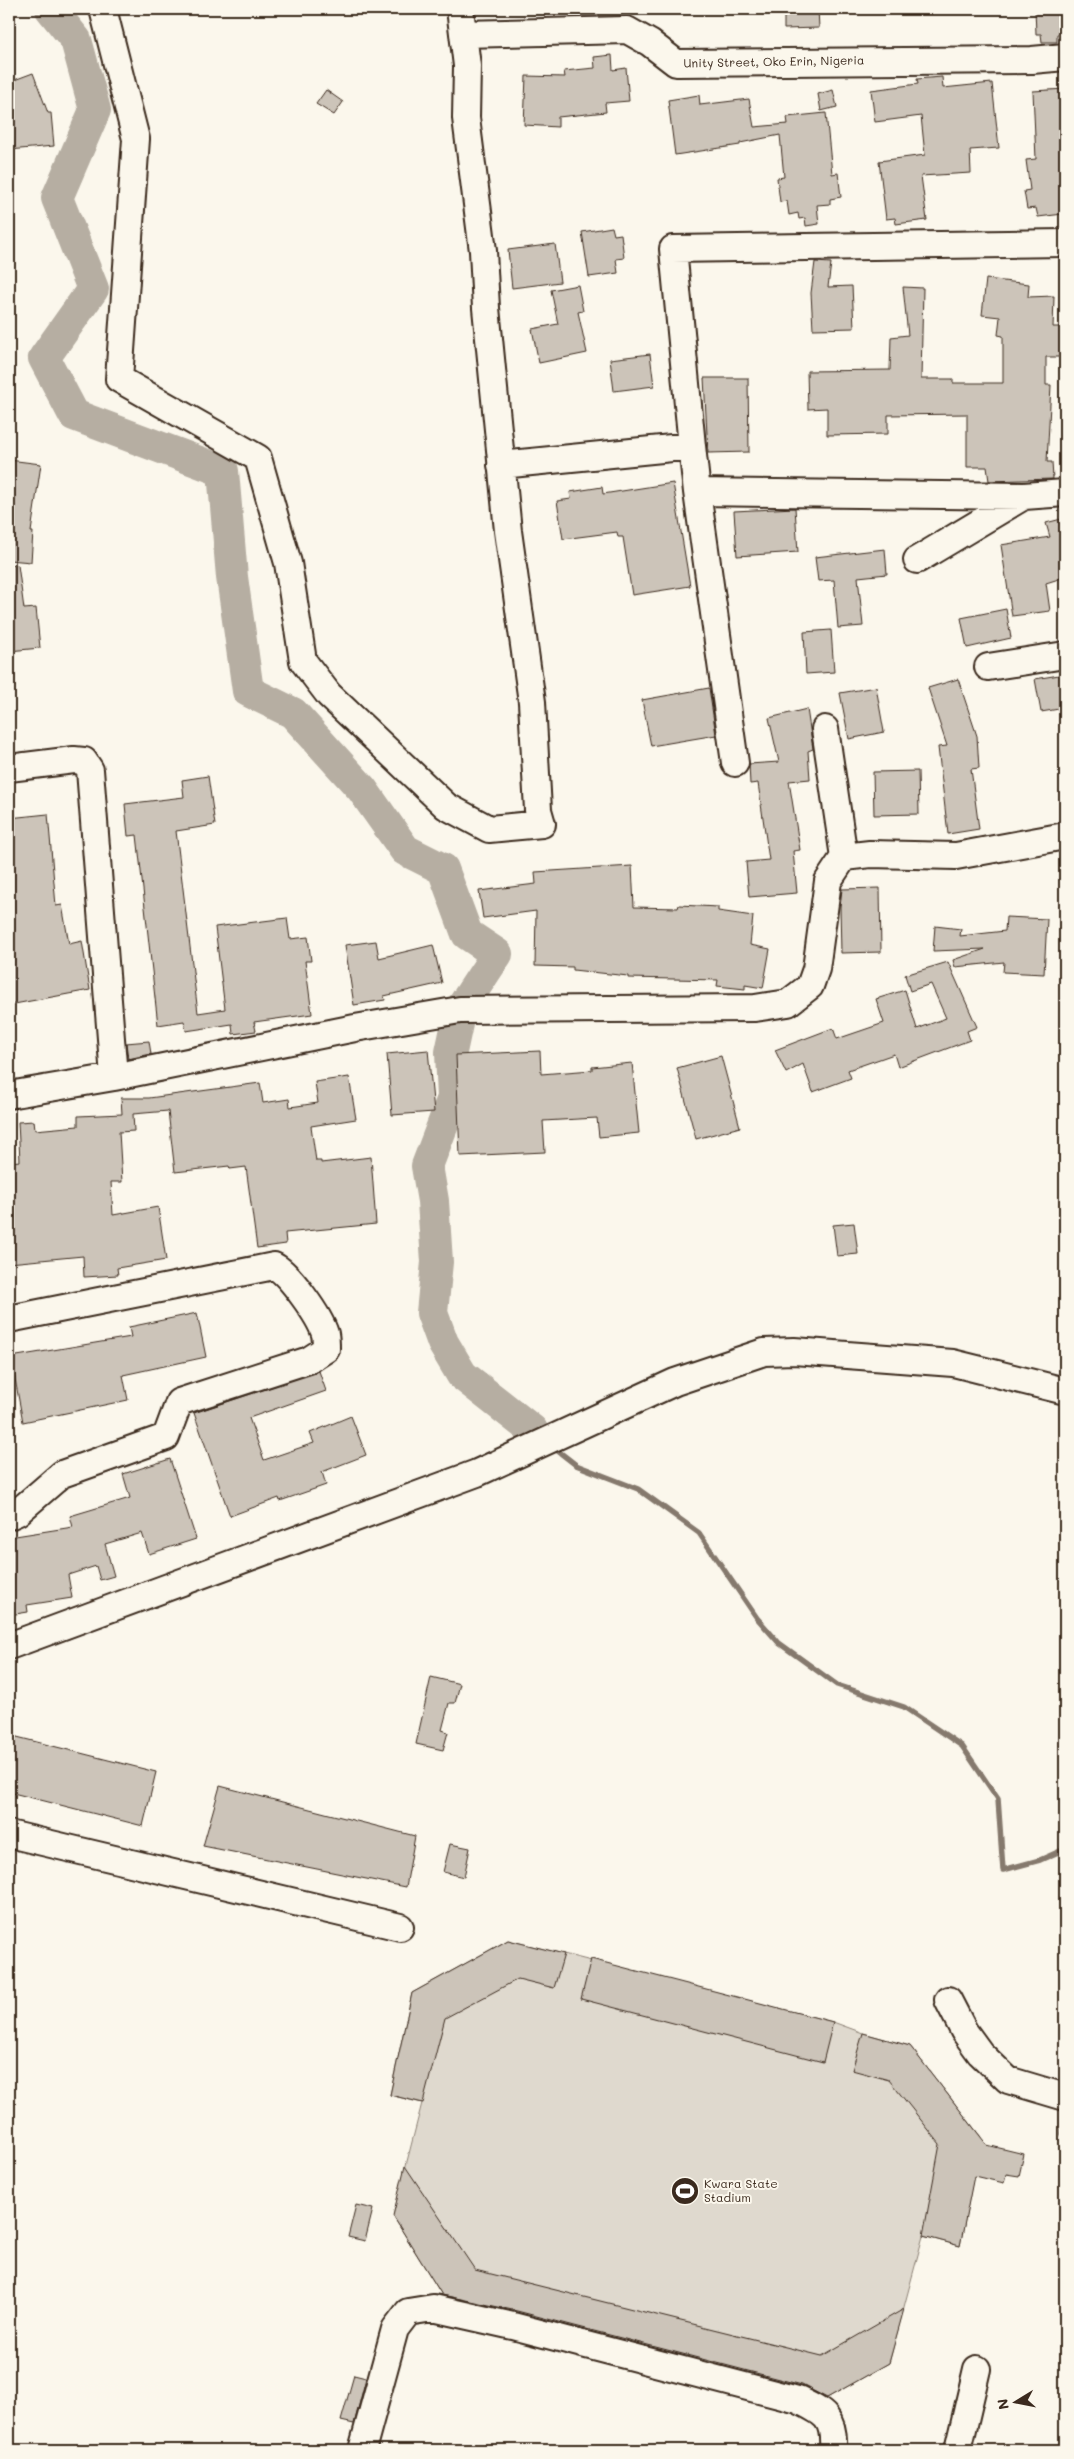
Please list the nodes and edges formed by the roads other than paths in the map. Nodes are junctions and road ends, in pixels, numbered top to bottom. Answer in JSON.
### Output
{"nodes":[{"id":1,"x":103,"y":9,"type":"edge"},
{"id":2,"x":460,"y":9,"type":"edge"},
{"id":3,"x":463,"y":34,"type":"junction"},
{"id":4,"x":1065,"y":57,"type":"edge"},
{"id":5,"x":1065,"y":243,"type":"edge"},
{"id":6,"x":692,"y":446,"type":"junction"},
{"id":7,"x":501,"y":464,"type":"junction"},
{"id":8,"x":697,"y":492,"type":"junction"},
{"id":9,"x":1065,"y":492,"type":"edge"},
{"id":10,"x":1024,"y":496,"type":"junction"},
{"id":11,"x":917,"y":560,"type":"dead end"},
{"id":12,"x":1065,"y":655,"type":"edge"},
{"id":13,"x":988,"y":667,"type":"dead end"},
{"id":14,"x":825,"y":729,"type":"dead end"},
{"id":15,"x":734,"y":763,"type":"dead end"},
{"id":16,"x":9,"y":768,"type":"edge"},
{"id":17,"x":1065,"y":836,"type":"edge"},
{"id":18,"x":844,"y":858,"type":"junction"},
{"id":19,"x":114,"y":1077,"type":"junction"},
{"id":20,"x":9,"y":1095,"type":"edge"},
{"id":21,"x":9,"y":1319,"type":"edge"},
{"id":22,"x":1065,"y":1391,"type":"edge"},
{"id":23,"x":9,"y":1516,"type":"edge"},
{"id":24,"x":9,"y":1646,"type":"edge"},
{"id":25,"x":9,"y":1834,"type":"edge"},
{"id":26,"x":400,"y":1927,"type":"dead end"},
{"id":27,"x":948,"y":2000,"type":"dead end"},
{"id":28,"x":1059,"y":2096,"type":"edge"},
{"id":29,"x":977,"y":2369,"type":"dead end"},
{"id":30,"x":362,"y":2450,"type":"edge"},
{"id":31,"x":833,"y":2450,"type":"edge"},
{"id":32,"x":958,"y":2450,"type":"edge"}],
"edges":[{"from":1,"to":7,"type":"street"},
{"from":2,"to":3,"type":"street"},
{"from":3,"to":4,"type":"street","name":"Unity Street, Oko Erin, Nigeria"},
{"from":3,"to":7,"type":"street"},
{"from":5,"to":6,"type":"street"},
{"from":6,"to":7,"type":"street"},
{"from":6,"to":8,"type":"street"},
{"from":8,"to":10,"type":"street"},
{"from":8,"to":15,"type":"street"},
{"from":9,"to":10,"type":"street"},
{"from":10,"to":11,"type":"street"},
{"from":12,"to":13,"type":"street"},
{"from":14,"to":18,"type":"street"},
{"from":16,"to":19,"type":"street"},
{"from":17,"to":18,"type":"street"},
{"from":18,"to":19,"type":"street"},
{"from":19,"to":20,"type":"street"},
{"from":21,"to":23,"type":"street"},
{"from":22,"to":24,"type":"street"},
{"from":25,"to":26,"type":"street"},
{"from":27,"to":28,"type":"street"},
{"from":29,"to":32,"type":"street"},
{"from":30,"to":31,"type":"street"}]}
